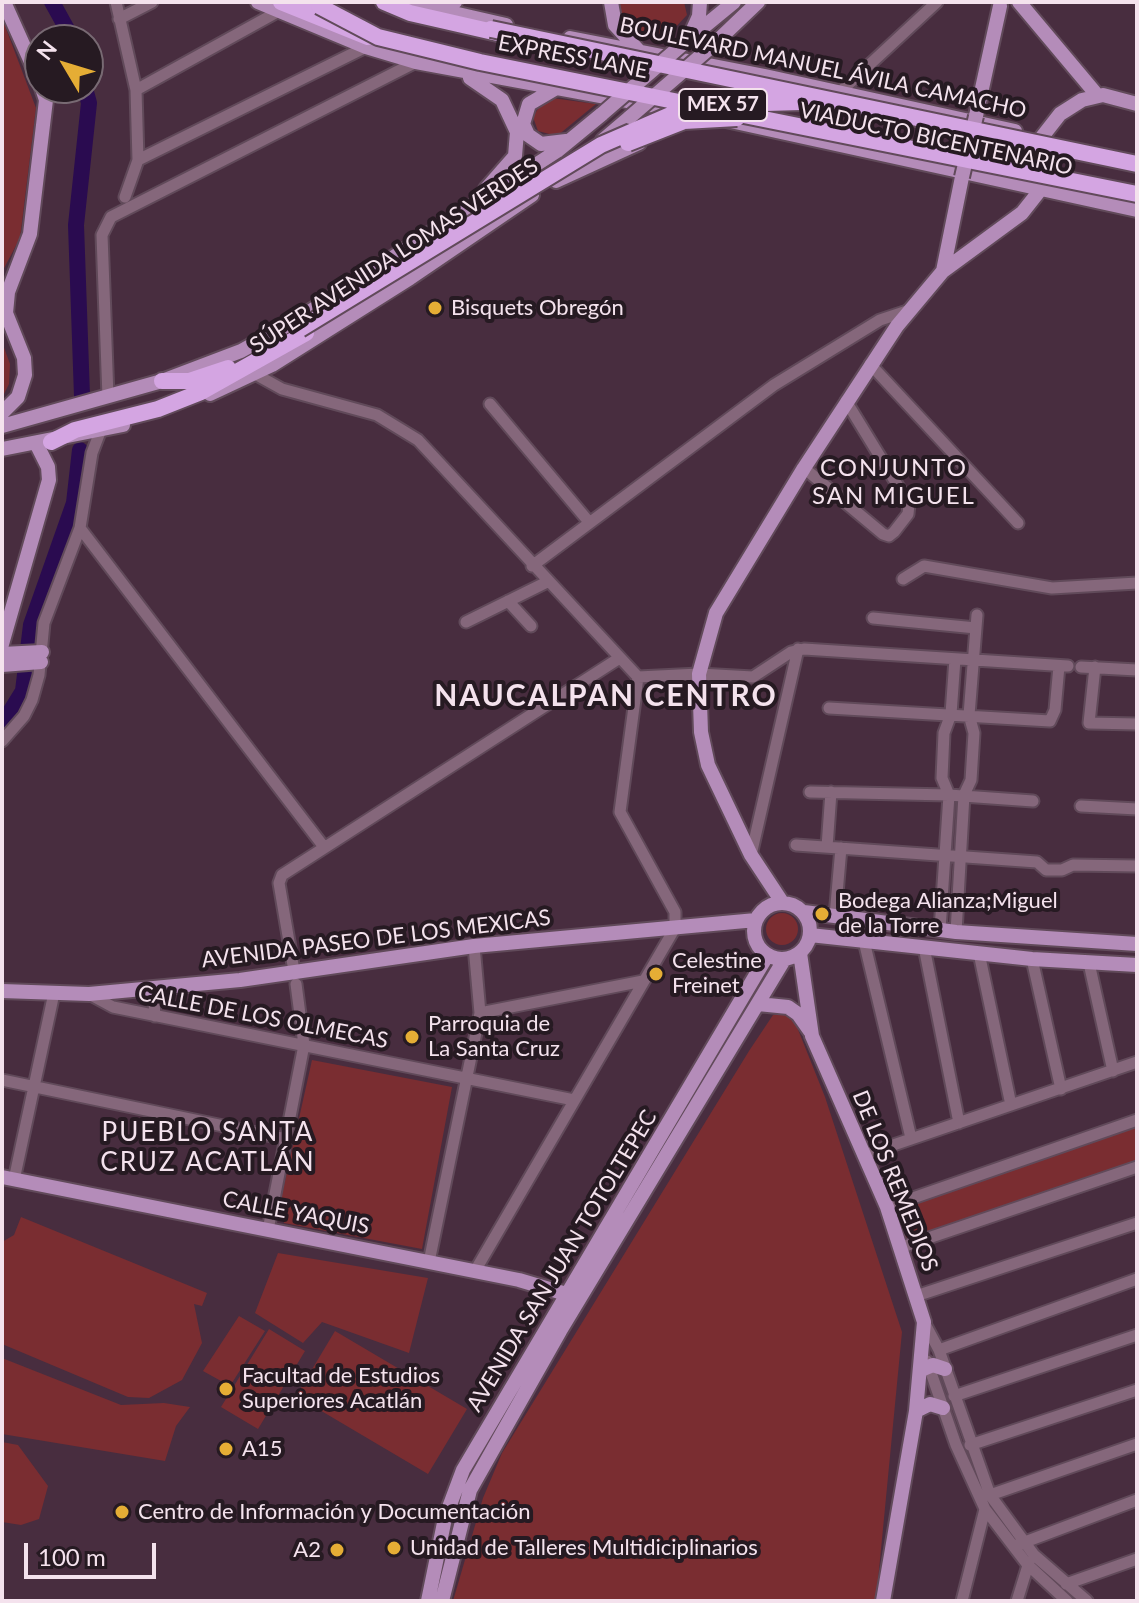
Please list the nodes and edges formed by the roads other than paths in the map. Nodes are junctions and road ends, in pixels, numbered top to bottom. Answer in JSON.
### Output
{"nodes":[{"id":1,"x":4,"y":2,"type":"edge"},
{"id":2,"x":116,"y":2,"type":"edge"},
{"id":3,"x":152,"y":2,"type":"edge"},
{"id":4,"x":258,"y":2,"type":"edge"},
{"id":5,"x":298,"y":2,"type":"edge"},
{"id":6,"x":384,"y":2,"type":"edge"},
{"id":7,"x":407,"y":2,"type":"edge"},
{"id":8,"x":455,"y":2,"type":"edge"},
{"id":9,"x":611,"y":2,"type":"edge"},
{"id":10,"x":700,"y":2,"type":"edge"},
{"id":11,"x":734,"y":2,"type":"edge"},
{"id":12,"x":758,"y":2,"type":"edge"},
{"id":13,"x":937,"y":2,"type":"edge"},
{"id":14,"x":1019,"y":2,"type":"edge"},
{"id":15,"x":1001,"y":3,"type":"edge"},
{"id":16,"x":316,"y":4,"type":"edge"},
{"id":17,"x":280,"y":7,"type":"edge"},
{"id":18,"x":437,"y":12,"type":"junction"},
{"id":19,"x":119,"y":19,"type":"junction"},
{"id":20,"x":374,"y":41,"type":"junction"},
{"id":21,"x":686,"y":41,"type":"junction"},
{"id":22,"x":24,"y":46,"type":"edge"},
{"id":23,"x":638,"y":50,"type":"junction"},
{"id":24,"x":416,"y":62,"type":"junction"},
{"id":25,"x":459,"y":72,"type":"junction"},
{"id":26,"x":558,"y":87,"type":"junction"},
{"id":27,"x":136,"y":90,"type":"junction"},
{"id":28,"x":1097,"y":95,"type":"junction"},
{"id":29,"x":836,"y":97,"type":"junction"},
{"id":30,"x":46,"y":104,"type":"edge"},
{"id":31,"x":1137,"y":104,"type":"edge"},
{"id":32,"x":734,"y":120,"type":"junction"},
{"id":33,"x":1042,"y":137,"type":"junction"},
{"id":34,"x":574,"y":138,"type":"junction"},
{"id":35,"x":138,"y":160,"type":"junction"},
{"id":36,"x":1137,"y":161,"type":"edge"},
{"id":37,"x":1137,"y":172,"type":"edge"},
{"id":38,"x":1107,"y":184,"type":"junction"},
{"id":39,"x":1041,"y":189,"type":"junction"},
{"id":40,"x":1137,"y":192,"type":"edge"},
{"id":41,"x":125,"y":197,"type":"dead end"},
{"id":42,"x":519,"y":205,"type":"junction"},
{"id":43,"x":1137,"y":205,"type":"edge"},
{"id":44,"x":463,"y":211,"type":"junction"},
{"id":45,"x":943,"y":271,"type":"junction"},
{"id":46,"x":910,"y":310,"type":"junction"},
{"id":47,"x":303,"y":331,"type":"junction"},
{"id":48,"x":870,"y":364,"type":"junction"},
{"id":49,"x":255,"y":374,"type":"junction"},
{"id":50,"x":162,"y":381,"type":"junction"},
{"id":51,"x":108,"y":392,"type":"junction"},
{"id":52,"x":846,"y":401,"type":"junction"},
{"id":53,"x":490,"y":404,"type":"dead end"},
{"id":54,"x":2,"y":413,"type":"edge"},
{"id":55,"x":2,"y":426,"type":"edge"},
{"id":56,"x":100,"y":432,"type":"junction"},
{"id":57,"x":43,"y":442,"type":"junction"},
{"id":58,"x":2,"y":449,"type":"edge"},
{"id":59,"x":804,"y":468,"type":"junction"},
{"id":60,"x":589,"y":522,"type":"junction"},
{"id":61,"x":1018,"y":523,"type":"dead end"},
{"id":62,"x":80,"y":528,"type":"junction"},
{"id":63,"x":532,"y":566,"type":"junction"},
{"id":64,"x":903,"y":579,"type":"dead end"},
{"id":65,"x":547,"y":582,"type":"junction"},
{"id":66,"x":1136,"y":583,"type":"edge"},
{"id":67,"x":508,"y":601,"type":"junction"},
{"id":68,"x":873,"y":618,"type":"dead end"},
{"id":69,"x":466,"y":622,"type":"dead end"},
{"id":70,"x":531,"y":626,"type":"dead end"},
{"id":71,"x":798,"y":649,"type":"junction"},
{"id":72,"x":5,"y":656,"type":"edge"},
{"id":73,"x":39,"y":657,"type":"junction"},
{"id":74,"x":618,"y":659,"type":"junction"},
{"id":75,"x":955,"y":659,"type":"junction"},
{"id":76,"x":974,"y":660,"type":"junction"},
{"id":77,"x":1069,"y":666,"type":"junction"},
{"id":78,"x":1095,"y":667,"type":"junction"},
{"id":79,"x":1137,"y":670,"type":"edge"},
{"id":80,"x":699,"y":674,"type":"junction"},
{"id":81,"x":638,"y":677,"type":"junction"},
{"id":82,"x":829,"y":708,"type":"dead end"},
{"id":83,"x":951,"y":714,"type":"junction"},
{"id":84,"x":969,"y":715,"type":"junction"},
{"id":85,"x":1137,"y":724,"type":"edge"},
{"id":86,"x":2,"y":741,"type":"edge"},
{"id":87,"x":810,"y":792,"type":"dead end"},
{"id":88,"x":831,"y":792,"type":"junction"},
{"id":89,"x":949,"y":795,"type":"junction"},
{"id":90,"x":964,"y":795,"type":"junction"},
{"id":91,"x":1033,"y":801,"type":"dead end"},
{"id":92,"x":1081,"y":806,"type":"dead end"},
{"id":93,"x":1137,"y":809,"type":"edge"},
{"id":94,"x":796,"y":845,"type":"dead end"},
{"id":95,"x":324,"y":847,"type":"junction"},
{"id":96,"x":827,"y":847,"type":"junction"},
{"id":97,"x":841,"y":848,"type":"junction"},
{"id":98,"x":945,"y":854,"type":"junction"},
{"id":99,"x":751,"y":855,"type":"junction"},
{"id":100,"x":961,"y":855,"type":"junction"},
{"id":101,"x":1137,"y":866,"type":"edge"},
{"id":102,"x":775,"y":904,"type":"junction"},
{"id":103,"x":804,"y":912,"type":"junction"},
{"id":104,"x":835,"y":916,"type":"junction"},
{"id":105,"x":756,"y":920,"type":"junction"},
{"id":106,"x":675,"y":928,"type":"junction"},
{"id":107,"x":940,"y":930,"type":"junction"},
{"id":108,"x":956,"y":932,"type":"junction"},
{"id":109,"x":810,"y":935,"type":"junction"},
{"id":110,"x":1064,"y":940,"type":"junction"},
{"id":111,"x":864,"y":941,"type":"junction"},
{"id":112,"x":1137,"y":944,"type":"edge"},
{"id":113,"x":474,"y":946,"type":"junction"},
{"id":114,"x":924,"y":947,"type":"junction"},
{"id":115,"x":979,"y":953,"type":"junction"},
{"id":116,"x":767,"y":956,"type":"junction"},
{"id":117,"x":1032,"y":959,"type":"junction"},
{"id":118,"x":795,"y":960,"type":"junction"},
{"id":119,"x":1064,"y":961,"type":"junction"},
{"id":120,"x":1089,"y":963,"type":"junction"},
{"id":121,"x":1137,"y":965,"type":"edge"},
{"id":122,"x":295,"y":978,"type":"junction"},
{"id":123,"x":643,"y":981,"type":"junction"},
{"id":124,"x":153,"y":988,"type":"junction"},
{"id":125,"x":2,"y":991,"type":"edge"},
{"id":126,"x":54,"y":993,"type":"junction"},
{"id":127,"x":89,"y":994,"type":"junction"},
{"id":128,"x":758,"y":1004,"type":"junction"},
{"id":129,"x":480,"y":1013,"type":"junction"},
{"id":130,"x":155,"y":1016,"type":"junction"},
{"id":131,"x":812,"y":1036,"type":"junction"},
{"id":132,"x":304,"y":1045,"type":"junction"},
{"id":133,"x":1137,"y":1062,"type":"edge"},
{"id":134,"x":1113,"y":1071,"type":"junction"},
{"id":135,"x":466,"y":1078,"type":"junction"},
{"id":136,"x":2,"y":1080,"type":"edge"},
{"id":137,"x":36,"y":1088,"type":"junction"},
{"id":138,"x":1061,"y":1089,"type":"junction"},
{"id":139,"x":574,"y":1100,"type":"junction"},
{"id":140,"x":1011,"y":1105,"type":"junction"},
{"id":141,"x":1137,"y":1120,"type":"edge"},
{"id":142,"x":959,"y":1123,"type":"junction"},
{"id":143,"x":911,"y":1138,"type":"junction"},
{"id":144,"x":286,"y":1139,"type":"junction"},
{"id":145,"x":864,"y":1155,"type":"junction"},
{"id":146,"x":1137,"y":1167,"type":"edge"},
{"id":147,"x":8,"y":1179,"type":"edge"},
{"id":148,"x":887,"y":1207,"type":"junction"},
{"id":149,"x":1137,"y":1223,"type":"edge"},
{"id":150,"x":268,"y":1230,"type":"junction"},
{"id":151,"x":902,"y":1247,"type":"junction"},
{"id":152,"x":429,"y":1262,"type":"junction"},
{"id":153,"x":475,"y":1271,"type":"junction"},
{"id":154,"x":1137,"y":1279,"type":"edge"},
{"id":155,"x":519,"y":1280,"type":"junction"},
{"id":156,"x":574,"y":1296,"type":"junction"},
{"id":157,"x":916,"y":1296,"type":"junction"},
{"id":158,"x":924,"y":1322,"type":"junction"},
{"id":159,"x":550,"y":1325,"type":"junction"},
{"id":160,"x":1137,"y":1335,"type":"edge"},
{"id":161,"x":939,"y":1350,"type":"junction"},
{"id":162,"x":925,"y":1368,"type":"junction"},
{"id":163,"x":945,"y":1369,"type":"junction"},
{"id":164,"x":1137,"y":1390,"type":"edge"},
{"id":165,"x":954,"y":1396,"type":"junction"},
{"id":166,"x":943,"y":1408,"type":"junction"},
{"id":167,"x":916,"y":1411,"type":"junction"},
{"id":168,"x":1137,"y":1444,"type":"edge"},
{"id":169,"x":970,"y":1445,"type":"junction"},
{"id":170,"x":990,"y":1495,"type":"junction"},
{"id":171,"x":1137,"y":1500,"type":"edge"},
{"id":172,"x":985,"y":1509,"type":"junction"},
{"id":173,"x":1017,"y":1544,"type":"junction"},
{"id":174,"x":1031,"y":1559,"type":"junction"},
{"id":175,"x":1137,"y":1559,"type":"edge"},
{"id":176,"x":1066,"y":1584,"type":"junction"},
{"id":177,"x":882,"y":1600,"type":"edge"},
{"id":178,"x":428,"y":1601,"type":"edge"},
{"id":179,"x":442,"y":1601,"type":"edge"},
{"id":180,"x":962,"y":1601,"type":"edge"},
{"id":181,"x":1017,"y":1601,"type":"edge"},
{"id":182,"x":1067,"y":1601,"type":"edge"},
{"id":183,"x":1087,"y":1601,"type":"edge"}],
"edges":[{"from":1,"to":22,"type":"main road"},
{"from":2,"to":19,"type":"street"},
{"from":3,"to":19,"type":"street"},
{"from":4,"to":17,"type":"main road"},
{"from":5,"to":38,"type":"highway","number":"MEX 57"},
{"from":6,"to":37,"type":"highway","name":"BOULEVARD MANUEL ÁVILA CAMACHO","number":"MEX 57"},
{"from":7,"to":18,"type":"main road","name":"BOULEVARD MANUEL ÁVILA CAMACHO"},
{"from":7,"to":29,"type":"highway","name":"VIADUCTO BICENTENARIO","bridge":true},
{"from":8,"to":18,"type":"main road"},
{"from":9,"to":23,"type":"main road"},
{"from":10,"to":21,"type":"main road"},
{"from":11,"to":21,"type":"main road","name":"SÚPER AVENIDA LOMAS VERDES"},
{"from":12,"to":42,"type":"main road","name":"SÚPER AVENIDA LOMAS VERDES","bridge":true},
{"from":13,"to":29,"type":"street"},
{"from":14,"to":28,"type":"main road"},
{"from":15,"to":45,"type":"main road","bridge":true},
{"from":16,"to":20,"type":"highway","bridge":true},
{"from":17,"to":20,"type":"highway"},
{"from":17,"to":27,"type":"street"},
{"from":18,"to":23,"type":"main road","name":"BOULEVARD MANUEL ÁVILA CAMACHO"},
{"from":19,"to":27,"type":"street"},
{"from":20,"to":24,"type":"main road"},
{"from":20,"to":32,"type":"highway","name":"VIADUCTO BICENTENARIO","bridge":true},
{"from":20,"to":35,"type":"street"},
{"from":20,"to":40,"type":"highway","name":"EXPRESS LANE","bridge":true},
{"from":21,"to":34,"type":"main road","name":"SÚPER AVENIDA LOMAS VERDES","bridge":true},
{"from":23,"to":29,"type":"main road","name":"BOULEVARD MANUEL ÁVILA CAMACHO"},
{"from":24,"to":25,"type":"main road"},
{"from":24,"to":51,"type":"street"},
{"from":25,"to":26,"type":"main road"},
{"from":25,"to":44,"type":"main road"},
{"from":26,"to":32,"type":"main road"},
{"from":26,"to":34,"type":"main road"},
{"from":27,"to":35,"type":"street"},
{"from":28,"to":31,"type":"main road"},
{"from":28,"to":33,"type":"main road"},
{"from":29,"to":33,"type":"main road","name":"BOULEVARD MANUEL ÁVILA CAMACHO"},
{"from":29,"to":36,"type":"highway","name":"VIADUCTO BICENTENARIO","bridge":true},
{"from":29,"to":47,"type":"highway","bridge":true},
{"from":30,"to":54,"type":"main road"},
{"from":32,"to":39,"type":"main road"},
{"from":32,"to":42,"type":"main road"},
{"from":32,"to":43,"type":"highway","name":"VIADUCTO BICENTENARIO","bridge":true},
{"from":32,"to":47,"type":"highway","bridge":true},
{"from":33,"to":36,"type":"main road","name":"BOULEVARD MANUEL ÁVILA CAMACHO"},
{"from":34,"to":44,"type":"main road","name":"SÚPER AVENIDA LOMAS VERDES"},
{"from":35,"to":41,"type":"street"},
{"from":38,"to":40,"type":"highway","number":"MEX 57"},
{"from":38,"to":43,"type":"highway"},
{"from":39,"to":43,"type":"main road"},
{"from":39,"to":45,"type":"main road"},
{"from":42,"to":49,"type":"main road","name":"SÚPER AVENIDA LOMAS VERDES"},
{"from":44,"to":50,"type":"main road","name":"SÚPER AVENIDA LOMAS VERDES"},
{"from":45,"to":46,"type":"main road"},
{"from":46,"to":48,"type":"main road"},
{"from":46,"to":60,"type":"street"},
{"from":47,"to":50,"type":"highway"},
{"from":47,"to":57,"type":"highway"},
{"from":48,"to":52,"type":"main road"},
{"from":48,"to":61,"type":"street"},
{"from":49,"to":56,"type":"main road","name":"SÚPER AVENIDA LOMAS VERDES"},
{"from":49,"to":63,"type":"street"},
{"from":50,"to":51,"type":"main road","name":"SÚPER AVENIDA LOMAS VERDES"},
{"from":51,"to":55,"type":"main road","name":"SÚPER AVENIDA LOMAS VERDES"},
{"from":52,"to":59,"type":"main road"},
{"from":52,"to":59,"type":"street"},
{"from":53,"to":60,"type":"street"},
{"from":56,"to":57,"type":"main road","name":"SÚPER AVENIDA LOMAS VERDES"},
{"from":56,"to":62,"type":"street"},
{"from":57,"to":58,"type":"main road","name":"SÚPER AVENIDA LOMAS VERDES"},
{"from":57,"to":72,"type":"main road"},
{"from":59,"to":80,"type":"main road"},
{"from":60,"to":63,"type":"street"},
{"from":62,"to":73,"type":"street"},
{"from":62,"to":95,"type":"street"},
{"from":63,"to":65,"type":"street"},
{"from":64,"to":66,"type":"street"},
{"from":65,"to":67,"type":"street"},
{"from":65,"to":74,"type":"street"},
{"from":67,"to":69,"type":"street"},
{"from":67,"to":70,"type":"street"},
{"from":68,"to":76,"type":"street"},
{"from":71,"to":75,"type":"street"},
{"from":71,"to":80,"type":"street"},
{"from":71,"to":99,"type":"street"},
{"from":72,"to":73,"type":"main road"},
{"from":73,"to":86,"type":"street"},
{"from":74,"to":81,"type":"street"},
{"from":74,"to":95,"type":"street"},
{"from":75,"to":76,"type":"street"},
{"from":75,"to":83,"type":"street"},
{"from":76,"to":77,"type":"street"},
{"from":76,"to":84,"type":"street"},
{"from":77,"to":78,"type":"street"},
{"from":77,"to":84,"type":"street"},
{"from":78,"to":79,"type":"street"},
{"from":78,"to":85,"type":"street"},
{"from":80,"to":81,"type":"street"},
{"from":80,"to":99,"type":"main road"},
{"from":81,"to":106,"type":"street"},
{"from":82,"to":83,"type":"street"},
{"from":83,"to":84,"type":"street"},
{"from":83,"to":89,"type":"street"},
{"from":84,"to":90,"type":"street"},
{"from":87,"to":88,"type":"street"},
{"from":88,"to":89,"type":"street"},
{"from":88,"to":96,"type":"street"},
{"from":89,"to":90,"type":"street"},
{"from":89,"to":98,"type":"street"},
{"from":90,"to":91,"type":"street"},
{"from":90,"to":100,"type":"street"},
{"from":92,"to":93,"type":"street"},
{"from":94,"to":96,"type":"street"},
{"from":95,"to":122,"type":"street"},
{"from":96,"to":97,"type":"street"},
{"from":97,"to":98,"type":"street"},
{"from":97,"to":104,"type":"street"},
{"from":98,"to":100,"type":"street"},
{"from":98,"to":107,"type":"street"},
{"from":99,"to":102,"type":"main road"},
{"from":100,"to":101,"type":"street"},
{"from":100,"to":108,"type":"street"},
{"from":102,"to":103,"type":"main road"},
{"from":102,"to":105,"type":"main road"},
{"from":103,"to":104,"type":"main road"},
{"from":103,"to":109,"type":"main road"},
{"from":104,"to":107,"type":"main road"},
{"from":105,"to":106,"type":"main road","name":"AVENIDA PASEO DE LOS MEXICAS"},
{"from":105,"to":116,"type":"main road"},
{"from":106,"to":113,"type":"main road","name":"AVENIDA PASEO DE LOS MEXICAS"},
{"from":106,"to":123,"type":"street"},
{"from":107,"to":108,"type":"main road"},
{"from":108,"to":110,"type":"main road"},
{"from":109,"to":111,"type":"main road"},
{"from":109,"to":118,"type":"main road"},
{"from":110,"to":112,"type":"main road"},
{"from":110,"to":119,"type":"main road"},
{"from":111,"to":114,"type":"main road"},
{"from":111,"to":143,"type":"street"},
{"from":113,"to":122,"type":"main road","name":"AVENIDA PASEO DE LOS MEXICAS"},
{"from":113,"to":129,"type":"street"},
{"from":114,"to":115,"type":"main road"},
{"from":114,"to":142,"type":"street"},
{"from":115,"to":117,"type":"main road"},
{"from":115,"to":140,"type":"street"},
{"from":116,"to":118,"type":"main road"},
{"from":116,"to":156,"type":"main road","name":"AVENIDA SAN JUAN TOTOLTEPEC"},
{"from":117,"to":119,"type":"main road"},
{"from":117,"to":138,"type":"street"},
{"from":118,"to":128,"type":"main road","name":"AVENIDA SAN JUAN TOTOLTEPEC"},
{"from":118,"to":131,"type":"main road","name":"DE LOS REMEDIOS"},
{"from":119,"to":120,"type":"main road"},
{"from":120,"to":121,"type":"main road"},
{"from":120,"to":134,"type":"street"},
{"from":122,"to":124,"type":"main road","name":"AVENIDA PASEO DE LOS MEXICAS"},
{"from":122,"to":132,"type":"street"},
{"from":123,"to":129,"type":"street"},
{"from":123,"to":139,"type":"street"},
{"from":124,"to":127,"type":"main road","name":"AVENIDA PASEO DE LOS MEXICAS"},
{"from":124,"to":130,"type":"street"},
{"from":125,"to":126,"type":"main road","name":"AVENIDA PASEO DE LOS MEXICAS"},
{"from":126,"to":127,"type":"main road","name":"AVENIDA PASEO DE LOS MEXICAS"},
{"from":126,"to":137,"type":"street"},
{"from":127,"to":130,"type":"street","name":"CALLE DE LOS OLMECAS"},
{"from":128,"to":131,"type":"main road"},
{"from":128,"to":156,"type":"main road","name":"AVENIDA SAN JUAN TOTOLTEPEC"},
{"from":129,"to":135,"type":"street"},
{"from":130,"to":132,"type":"street","name":"CALLE DE LOS OLMECAS"},
{"from":131,"to":145,"type":"main road","name":"DE LOS REMEDIOS"},
{"from":132,"to":135,"type":"street","name":"CALLE DE LOS OLMECAS"},
{"from":132,"to":144,"type":"street"},
{"from":133,"to":134,"type":"street"},
{"from":134,"to":138,"type":"street"},
{"from":135,"to":139,"type":"street","name":"CALLE DE LOS OLMECAS"},
{"from":135,"to":152,"type":"street"},
{"from":136,"to":137,"type":"street"},
{"from":137,"to":144,"type":"street"},
{"from":137,"to":147,"type":"street"},
{"from":138,"to":140,"type":"street"},
{"from":139,"to":153,"type":"street"},
{"from":140,"to":142,"type":"street"},
{"from":141,"to":148,"type":"street"},
{"from":142,"to":143,"type":"street"},
{"from":143,"to":145,"type":"street"},
{"from":144,"to":150,"type":"street"},
{"from":145,"to":148,"type":"main road","name":"DE LOS REMEDIOS"},
{"from":146,"to":151,"type":"street"},
{"from":147,"to":150,"type":"main road","name":"CALLE YAQUIS"},
{"from":148,"to":151,"type":"main road","name":"DE LOS REMEDIOS"},
{"from":149,"to":157,"type":"street"},
{"from":150,"to":152,"type":"main road","name":"CALLE YAQUIS"},
{"from":151,"to":157,"type":"main road","name":"DE LOS REMEDIOS"},
{"from":152,"to":153,"type":"main road","name":"CALLE YAQUIS"},
{"from":153,"to":155,"type":"main road","name":"CALLE YAQUIS"},
{"from":154,"to":161,"type":"street"},
{"from":155,"to":156,"type":"main road","name":"CALLE YAQUIS"},
{"from":155,"to":159,"type":"main road"},
{"from":156,"to":159,"type":"main road","name":"AVENIDA SAN JUAN TOTOLTEPEC"},
{"from":156,"to":179,"type":"main road","name":"AVENIDA SAN JUAN TOTOLTEPEC"},
{"from":157,"to":158,"type":"main road","name":"DE LOS REMEDIOS"},
{"from":158,"to":161,"type":"street"},
{"from":158,"to":162,"type":"main road","name":"DE LOS REMEDIOS"},
{"from":159,"to":178,"type":"main road","name":"AVENIDA SAN JUAN TOTOLTEPEC"},
{"from":160,"to":165,"type":"street"},
{"from":161,"to":163,"type":"street"},
{"from":162,"to":163,"type":"main road"},
{"from":162,"to":166,"type":"street"},
{"from":162,"to":167,"type":"main road","name":"DE LOS REMEDIOS"},
{"from":163,"to":165,"type":"street"},
{"from":164,"to":169,"type":"street"},
{"from":165,"to":169,"type":"street"},
{"from":166,"to":167,"type":"main road"},
{"from":166,"to":172,"type":"street"},
{"from":167,"to":177,"type":"main road","name":"DE LOS REMEDIOS"},
{"from":168,"to":170,"type":"street"},
{"from":169,"to":170,"type":"street"},
{"from":170,"to":173,"type":"street"},
{"from":171,"to":173,"type":"street"},
{"from":172,"to":173,"type":"street"},
{"from":172,"to":180,"type":"street"},
{"from":173,"to":174,"type":"street"},
{"from":174,"to":176,"type":"street"},
{"from":174,"to":181,"type":"street"},
{"from":174,"to":182,"type":"street"},
{"from":175,"to":176,"type":"street"},
{"from":176,"to":183,"type":"street"}]}
